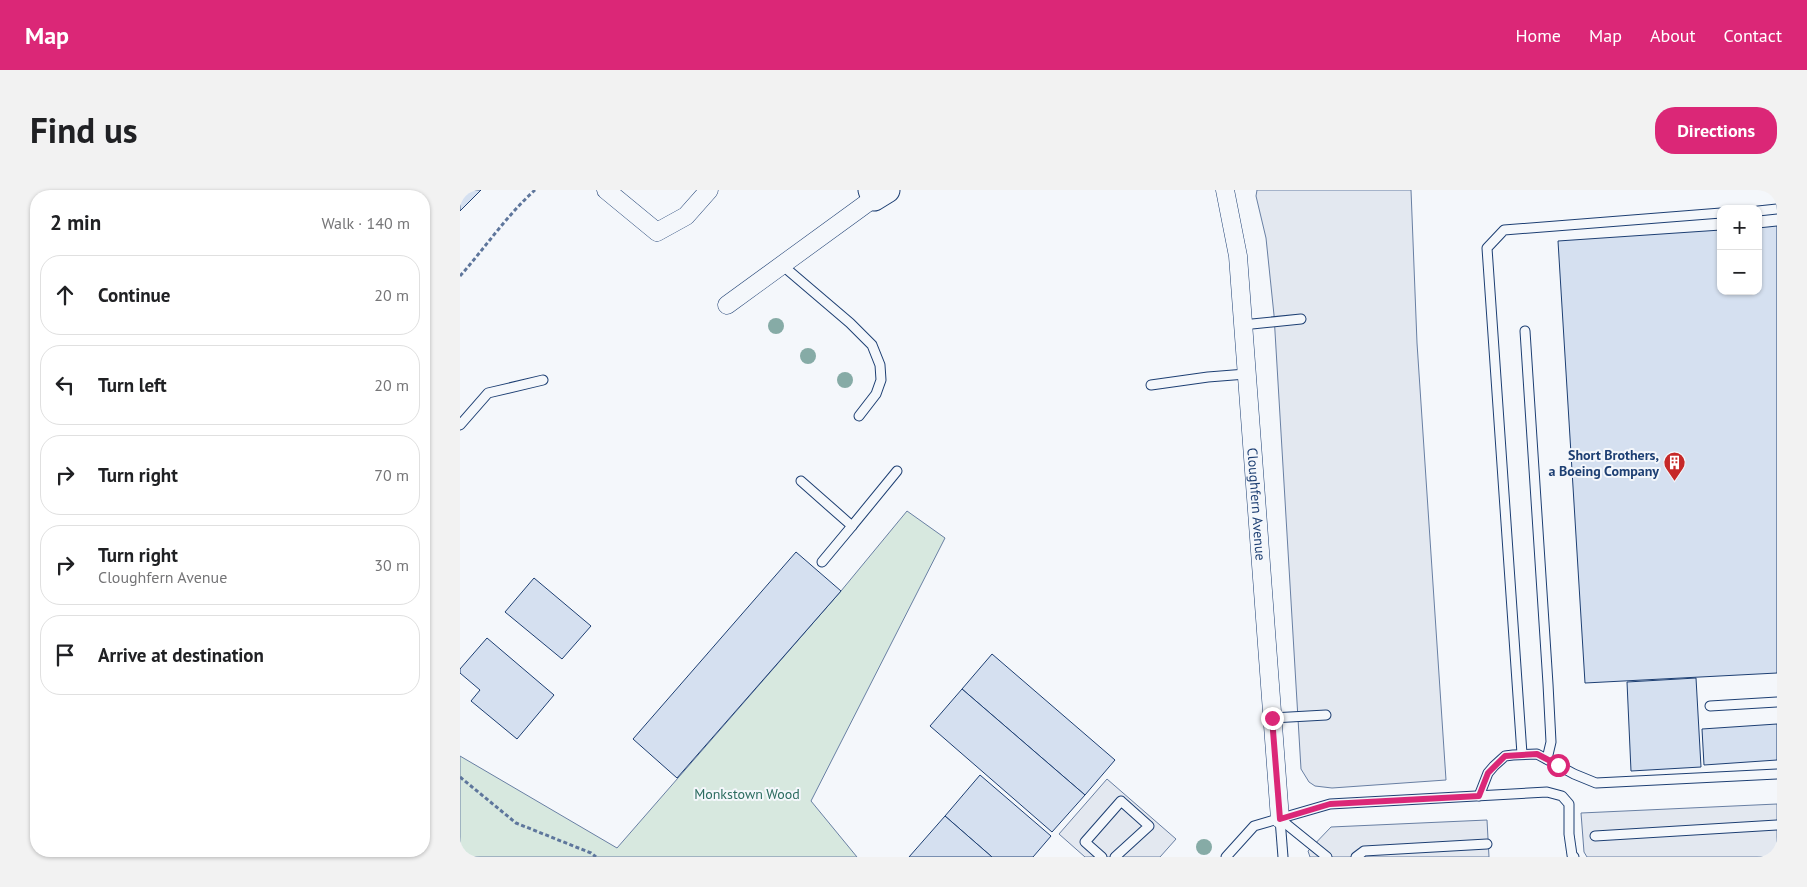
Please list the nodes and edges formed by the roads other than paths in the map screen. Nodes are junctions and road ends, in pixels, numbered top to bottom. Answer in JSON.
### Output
{"nodes":[{"id":1,"x":606,"y":190,"type":"edge"},
{"id":2,"x":709,"y":190,"type":"edge"},
{"id":3,"x":1225,"y":190,"type":"edge"},
{"id":4,"x":877,"y":193,"type":"edge"},
{"id":5,"x":1777,"y":209,"type":"edge"},
{"id":6,"x":1762,"y":211,"type":"edge"},
{"id":7,"x":1717,"y":214,"type":"edge"},
{"id":8,"x":782,"y":265,"type":"junction"},
{"id":9,"x":727,"y":305,"type":"dead end"},
{"id":10,"x":1301,"y":320,"type":"dead end"},
{"id":11,"x":1242,"y":325,"type":"junction"},
{"id":12,"x":1525,"y":330,"type":"dead end"},
{"id":13,"x":1246,"y":374,"type":"junction"},
{"id":14,"x":544,"y":380,"type":"dead end"},
{"id":15,"x":1151,"y":385,"type":"dead end"},
{"id":16,"x":859,"y":416,"type":"dead end"},
{"id":17,"x":460,"y":425,"type":"edge"},
{"id":18,"x":897,"y":471,"type":"dead end"},
{"id":19,"x":801,"y":481,"type":"dead end"},
{"id":20,"x":852,"y":526,"type":"junction"},
{"id":21,"x":822,"y":562,"type":"dead end"},
{"id":22,"x":1777,"y":702,"type":"edge"},
{"id":23,"x":1710,"y":706,"type":"dead end"},
{"id":24,"x":1326,"y":716,"type":"dead end"},
{"id":25,"x":1272,"y":718,"type":"junction"},
{"id":26,"x":1522,"y":754,"type":"junction"},
{"id":27,"x":1547,"y":759,"type":"junction"},
{"id":28,"x":1777,"y":774,"type":"edge"},
{"id":29,"x":1479,"y":796,"type":"junction"},
{"id":30,"x":1280,"y":819,"type":"junction"},
{"id":31,"x":1777,"y":825,"type":"edge"},
{"id":32,"x":1595,"y":836,"type":"dead end"},
{"id":33,"x":1487,"y":844,"type":"dead end"},
{"id":34,"x":1102,"y":857,"type":"edge"},
{"id":35,"x":1115,"y":857,"type":"edge"},
{"id":36,"x":1226,"y":857,"type":"edge"},
{"id":37,"x":1283,"y":857,"type":"edge"},
{"id":38,"x":1327,"y":857,"type":"edge"},
{"id":39,"x":1356,"y":857,"type":"edge"},
{"id":40,"x":1574,"y":857,"type":"edge"}],
"edges":[{"from":1,"to":2,"type":"street"},
{"from":3,"to":11,"type":"street","name":"Cloughfern Avenue"},
{"from":4,"to":8,"type":"street"},
{"from":5,"to":6,"type":"lane"},
{"from":7,"to":26,"type":"lane"},
{"from":8,"to":9,"type":"street"},
{"from":8,"to":16,"type":"lane"},
{"from":10,"to":11,"type":"lane"},
{"from":11,"to":13,"type":"street","name":"Cloughfern Avenue"},
{"from":12,"to":27,"type":"lane"},
{"from":13,"to":15,"type":"lane"},
{"from":13,"to":25,"type":"street","name":"Cloughfern Avenue"},
{"from":14,"to":17,"type":"lane"},
{"from":18,"to":20,"type":"lane"},
{"from":19,"to":20,"type":"lane"},
{"from":20,"to":21,"type":"lane"},
{"from":22,"to":23,"type":"lane"},
{"from":24,"to":25,"type":"lane"},
{"from":25,"to":30,"type":"street","name":"Cloughfern Avenue"},
{"from":26,"to":27,"type":"lane"},
{"from":26,"to":29,"type":"lane"},
{"from":27,"to":28,"type":"lane"},
{"from":29,"to":30,"type":"lane"},
{"from":29,"to":40,"type":"lane"},
{"from":30,"to":36,"type":"lane"},
{"from":30,"to":37,"type":"lane"},
{"from":30,"to":38,"type":"lane"},
{"from":31,"to":32,"type":"lane"},
{"from":33,"to":39,"type":"lane"},
{"from":34,"to":35,"type":"lane"}]}
